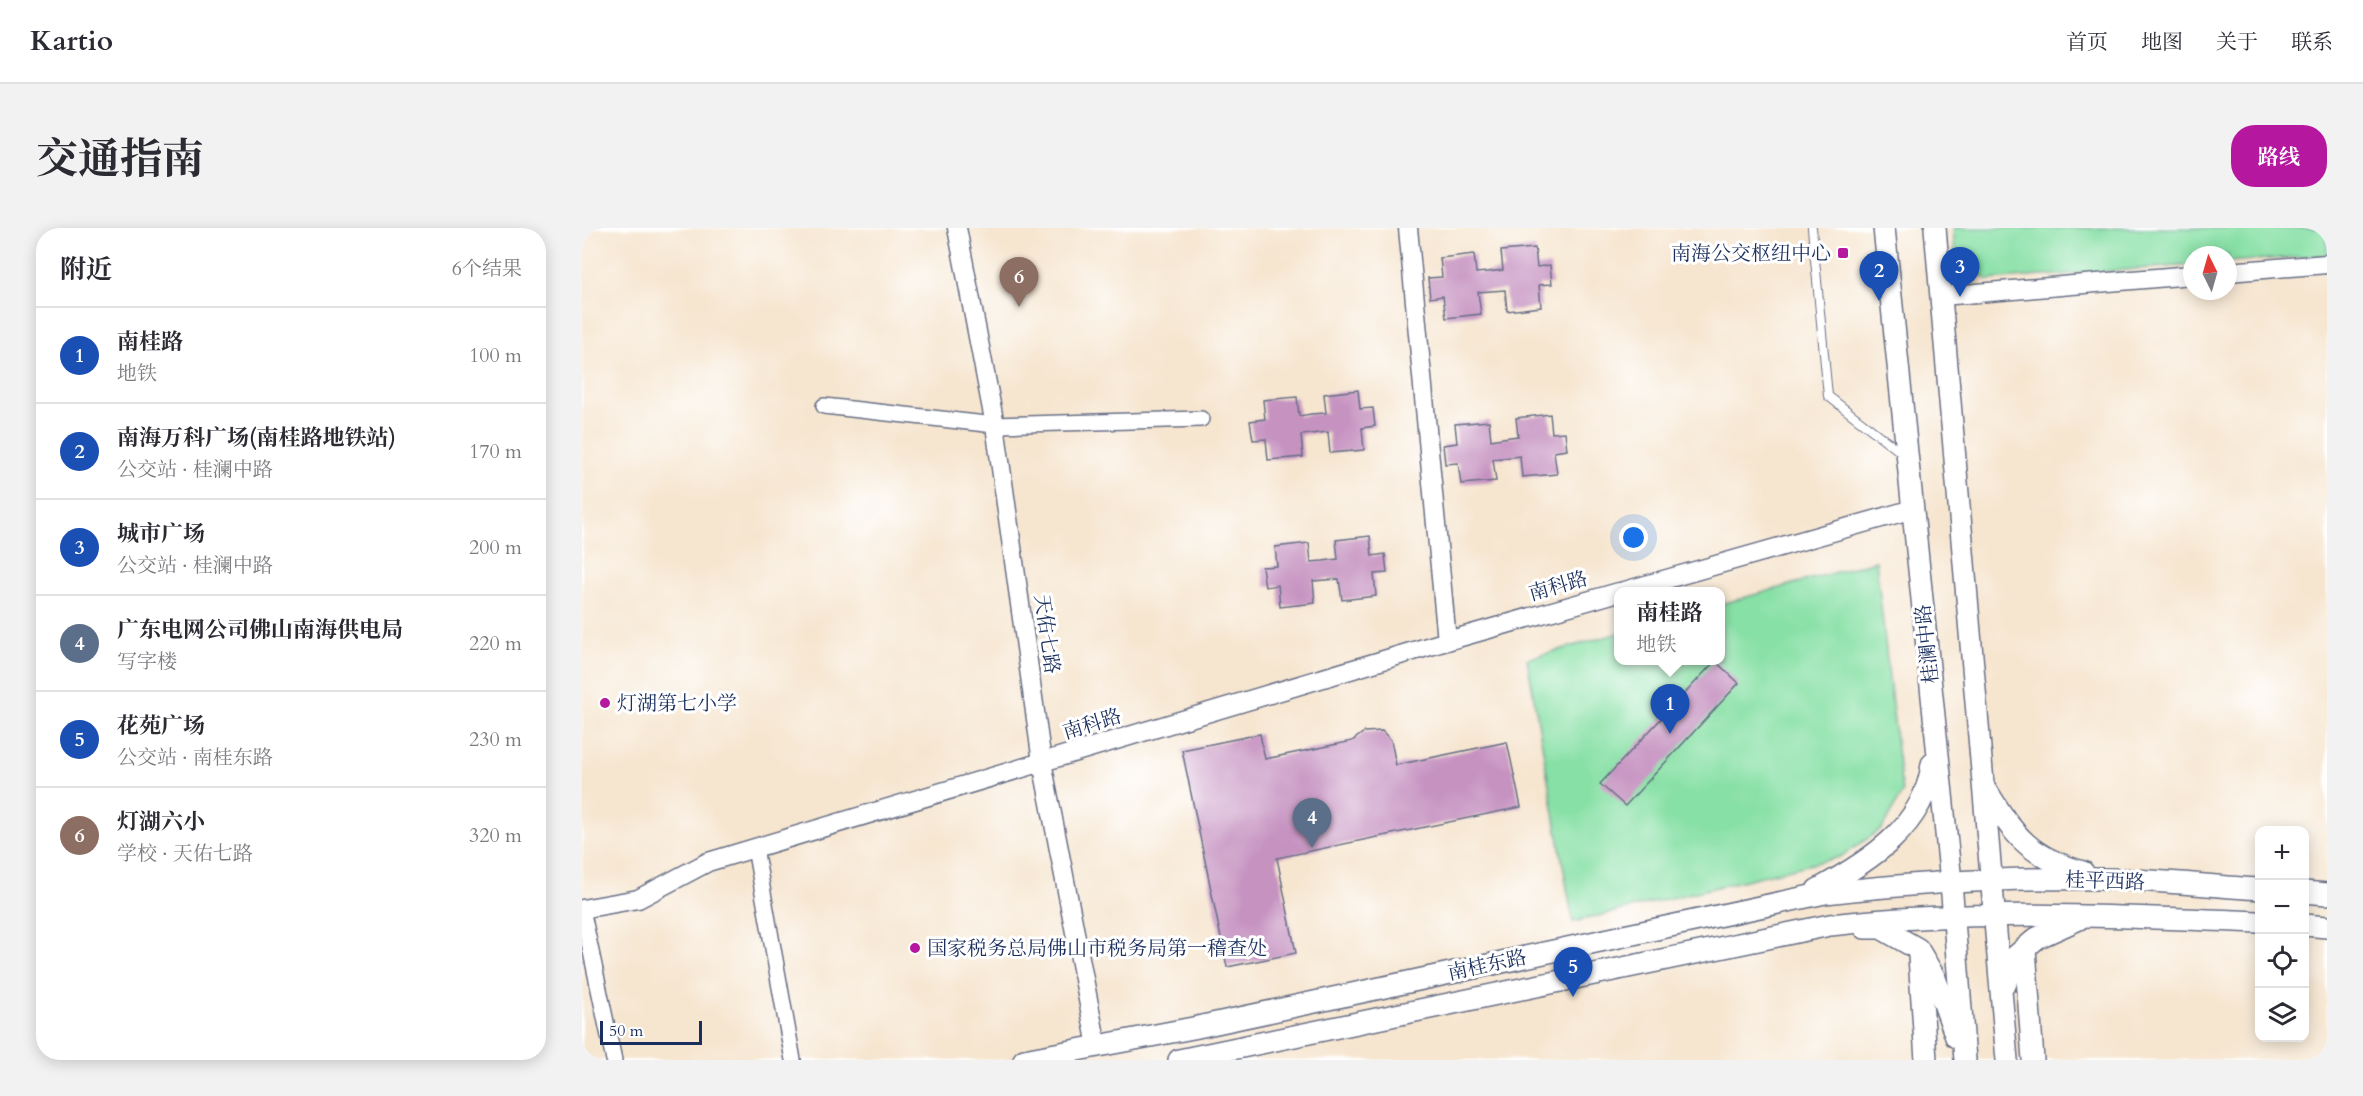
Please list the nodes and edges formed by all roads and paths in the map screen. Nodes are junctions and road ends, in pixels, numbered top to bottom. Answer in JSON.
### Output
{"nodes":[{"id":1,"x":957,"y":228,"type":"edge"},
{"id":2,"x":1408,"y":228,"type":"edge"},
{"id":3,"x":1812,"y":228,"type":"edge"},
{"id":4,"x":1884,"y":228,"type":"edge"},
{"id":5,"x":1935,"y":228,"type":"edge"},
{"id":6,"x":2327,"y":264,"type":"edge"},
{"id":7,"x":2237,"y":271,"type":"edge"},
{"id":8,"x":2183,"y":276,"type":"edge"},
{"id":9,"x":1941,"y":296,"type":"junction"},
{"id":10,"x":824,"y":406,"type":"dead end"},
{"id":11,"x":1201,"y":419,"type":"dead end"},
{"id":12,"x":995,"y":424,"type":"junction"},
{"id":13,"x":1908,"y":458,"type":"junction"},
{"id":14,"x":1913,"y":509,"type":"junction"},
{"id":15,"x":1638,"y":587,"type":"edge"},
{"id":16,"x":1614,"y":594,"type":"edge"},
{"id":17,"x":1447,"y":641,"type":"junction"},
{"id":18,"x":1936,"y":733,"type":"junction"},
{"id":19,"x":1042,"y":762,"type":"junction"},
{"id":20,"x":1985,"y":788,"type":"junction"},
{"id":21,"x":755,"y":848,"type":"junction"},
{"id":22,"x":2106,"y":879,"type":"junction"},
{"id":23,"x":1992,"y":881,"type":"junction"},
{"id":24,"x":1951,"y":882,"type":"junction"},
{"id":25,"x":2255,"y":889,"type":"edge"},
{"id":26,"x":2309,"y":892,"type":"edge"},
{"id":27,"x":2327,"y":894,"type":"edge"},
{"id":28,"x":1803,"y":897,"type":"junction"},
{"id":29,"x":582,"y":909,"type":"edge"},
{"id":30,"x":1996,"y":915,"type":"junction"},
{"id":31,"x":1954,"y":916,"type":"junction"},
{"id":32,"x":2085,"y":916,"type":"junction"},
{"id":33,"x":2255,"y":922,"type":"edge"},
{"id":34,"x":2309,"y":925,"type":"edge"},
{"id":35,"x":1819,"y":927,"type":"junction"},
{"id":36,"x":2327,"y":927,"type":"edge"},
{"id":37,"x":1918,"y":949,"type":"junction"},
{"id":38,"x":2025,"y":949,"type":"junction"},
{"id":39,"x":2002,"y":998,"type":"junction"},
{"id":40,"x":1097,"y":1046,"type":"junction"},
{"id":41,"x":1193,"y":1059,"type":"edge"},
{"id":42,"x":614,"y":1060,"type":"edge"},
{"id":43,"x":793,"y":1060,"type":"edge"},
{"id":44,"x":1024,"y":1060,"type":"edge"},
{"id":45,"x":1926,"y":1060,"type":"edge"},
{"id":46,"x":1964,"y":1060,"type":"edge"},
{"id":47,"x":2007,"y":1060,"type":"edge"},
{"id":48,"x":2033,"y":1060,"type":"edge"}],
"edges":[{"from":1,"to":12,"type":"street","name":"天佑七路"},
{"from":2,"to":17,"type":"street"},
{"from":3,"to":13,"type":"lane"},
{"from":4,"to":13,"type":"main road","name":"桂澜中路"},
{"from":5,"to":9,"type":"main road"},
{"from":6,"to":7,"type":"street"},
{"from":8,"to":9,"type":"street"},
{"from":9,"to":20,"type":"main road"},
{"from":10,"to":12,"type":"street"},
{"from":11,"to":12,"type":"street"},
{"from":12,"to":19,"type":"street","name":"天佑七路"},
{"from":13,"to":14,"type":"main road","name":"桂澜中路"},
{"from":14,"to":15,"type":"street","name":"南科路"},
{"from":14,"to":18,"type":"main road","name":"桂澜中路"},
{"from":16,"to":17,"type":"street","name":"南科路"},
{"from":17,"to":19,"type":"street","name":"南科路"},
{"from":18,"to":24,"type":"main road","name":"桂澜中路"},
{"from":18,"to":28,"type":"main road"},
{"from":19,"to":21,"type":"street","name":"南科路"},
{"from":19,"to":40,"type":"street","name":"天佑七路"},
{"from":20,"to":22,"type":"main road"},
{"from":20,"to":23,"type":"main road"},
{"from":21,"to":29,"type":"street","name":"南科路"},
{"from":21,"to":43,"type":"street"},
{"from":22,"to":23,"type":"main road","name":"桂平西路"},
{"from":22,"to":25,"type":"main road","name":"桂平西路"},
{"from":23,"to":24,"type":"main road","name":"桂平西路"},
{"from":23,"to":30,"type":"main road"},
{"from":24,"to":28,"type":"main road","name":"南桂东路"},
{"from":24,"to":31,"type":"main road","name":"桂澜中路"},
{"from":26,"to":27,"type":"main road"},
{"from":28,"to":40,"type":"main road","name":"南桂东路"},
{"from":29,"to":42,"type":"street"},
{"from":30,"to":31,"type":"main road","name":"桂平西路"},
{"from":30,"to":32,"type":"main road","name":"桂平西路"},
{"from":30,"to":39,"type":"main road"},
{"from":31,"to":35,"type":"main road","name":"南桂东路"},
{"from":31,"to":46,"type":"main road","name":"桂澜中路"},
{"from":32,"to":33,"type":"main road","name":"桂平西路"},
{"from":32,"to":38,"type":"main road"},
{"from":34,"to":36,"type":"main road"},
{"from":35,"to":37,"type":"main road"},
{"from":35,"to":41,"type":"main road","name":"南桂东路"},
{"from":37,"to":45,"type":"main road"},
{"from":37,"to":46,"type":"main road"},
{"from":38,"to":39,"type":"main road"},
{"from":38,"to":48,"type":"main road"},
{"from":39,"to":47,"type":"main road"},
{"from":40,"to":44,"type":"main road","name":"南桂东路"}]}
